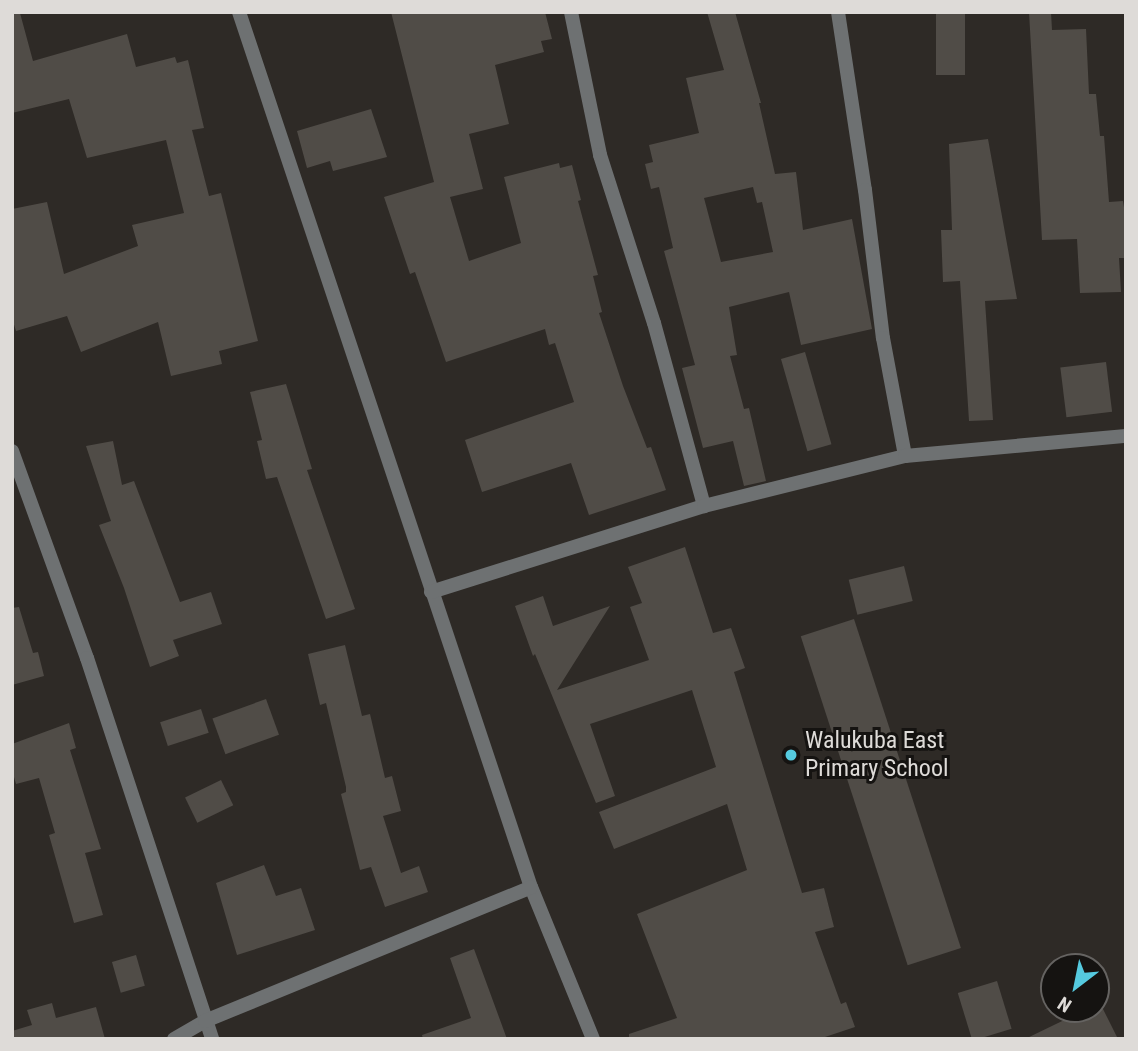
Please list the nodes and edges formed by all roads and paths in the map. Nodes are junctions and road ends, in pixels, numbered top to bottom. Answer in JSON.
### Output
{"nodes":[{"id":1,"x":239,"y":12,"type":"edge"},
{"id":2,"x":571,"y":12,"type":"edge"},
{"id":3,"x":838,"y":12,"type":"edge"},
{"id":4,"x":1126,"y":436,"type":"edge"},
{"id":5,"x":12,"y":451,"type":"edge"},
{"id":6,"x":905,"y":456,"type":"junction"},
{"id":7,"x":704,"y":506,"type":"junction"},
{"id":8,"x":431,"y":593,"type":"junction"},
{"id":9,"x":531,"y":887,"type":"junction"},
{"id":10,"x":205,"y":1021,"type":"junction"},
{"id":11,"x":174,"y":1039,"type":"edge"},
{"id":12,"x":212,"y":1039,"type":"edge"},
{"id":13,"x":593,"y":1039,"type":"edge"}],
"edges":[{"from":1,"to":8,"type":"street"},
{"from":2,"to":7,"type":"street"},
{"from":3,"to":6,"type":"street"},
{"from":4,"to":6,"type":"street"},
{"from":5,"to":10,"type":"street"},
{"from":6,"to":7,"type":"street"},
{"from":7,"to":8,"type":"street"},
{"from":8,"to":9,"type":"street"},
{"from":9,"to":10,"type":"street"},
{"from":9,"to":13,"type":"street"},
{"from":10,"to":11,"type":"street"},
{"from":10,"to":12,"type":"street"}]}
